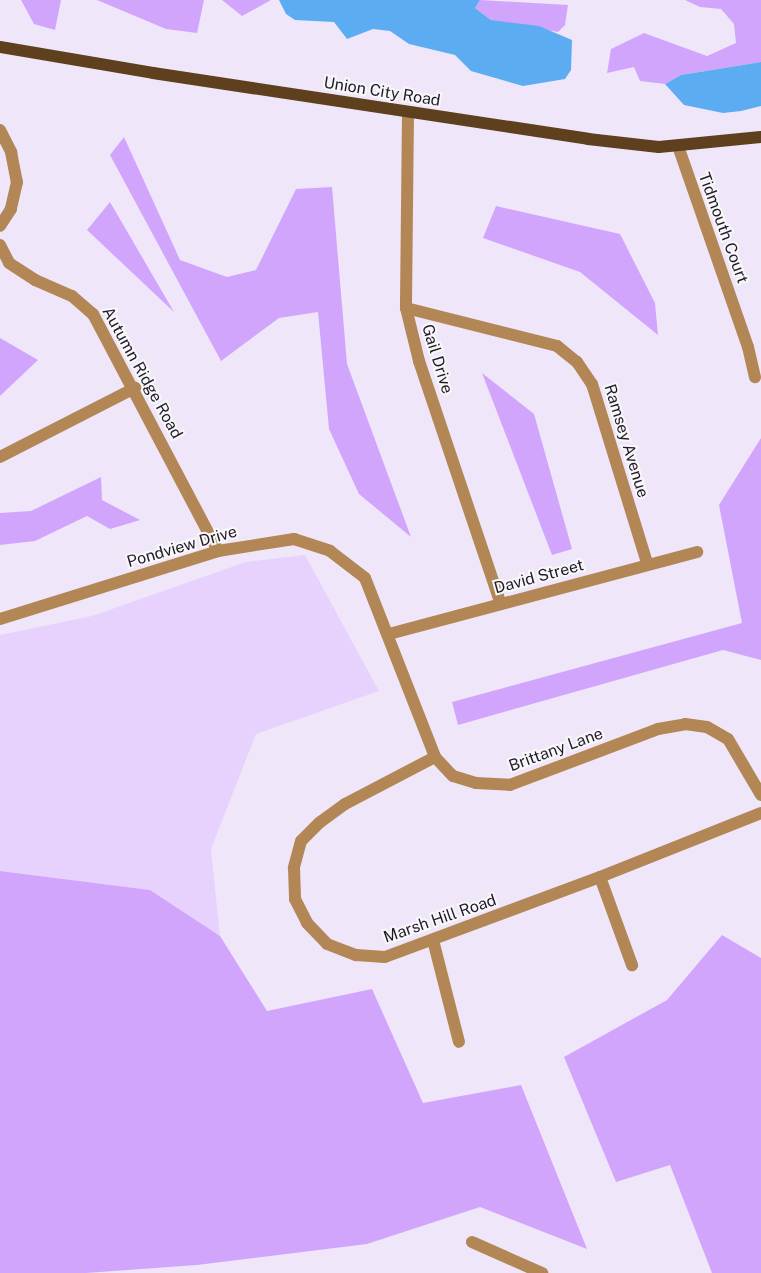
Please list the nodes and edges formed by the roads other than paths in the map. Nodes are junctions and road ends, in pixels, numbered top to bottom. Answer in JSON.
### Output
{"nodes":[{"id":1,"x":0,"y":46,"type":"edge"},
{"id":2,"x":408,"y":112,"type":"junction"},
{"id":3,"x":0,"y":130,"type":"edge"},
{"id":4,"x":761,"y":137,"type":"edge"},
{"id":5,"x":678,"y":146,"type":"junction"},
{"id":6,"x":0,"y":226,"type":"edge"},
{"id":7,"x":0,"y":245,"type":"edge"},
{"id":8,"x":406,"y":308,"type":"junction"},
{"id":9,"x":755,"y":378,"type":"dead end"},
{"id":10,"x":135,"y":388,"type":"junction"},
{"id":11,"x":0,"y":457,"type":"edge"},
{"id":12,"x":218,"y":551,"type":"junction"},
{"id":13,"x":697,"y":552,"type":"dead end"},
{"id":14,"x":647,"y":563,"type":"junction"},
{"id":15,"x":501,"y":604,"type":"junction"},
{"id":16,"x":0,"y":619,"type":"edge"},
{"id":17,"x":389,"y":634,"type":"junction"},
{"id":18,"x":435,"y":757,"type":"junction"},
{"id":19,"x":761,"y":795,"type":"edge"},
{"id":20,"x":761,"y":813,"type":"edge"},
{"id":21,"x":600,"y":877,"type":"junction"},
{"id":22,"x":433,"y":940,"type":"junction"},
{"id":23,"x":632,"y":965,"type":"dead end"},
{"id":24,"x":459,"y":1042,"type":"dead end"},
{"id":25,"x":472,"y":1242,"type":"dead end"},
{"id":26,"x":542,"y":1273,"type":"edge"}],
"edges":[{"from":1,"to":2,"type":"main road","name":"Union City Road"},
{"from":2,"to":5,"type":"main road","name":"Union City Road"},
{"from":2,"to":8,"type":"street","name":"Gail Drive"},
{"from":3,"to":6,"type":"street"},
{"from":4,"to":5,"type":"main road","name":"Union City Road"},
{"from":5,"to":9,"type":"street","name":"Tidmouth Court"},
{"from":7,"to":10,"type":"street","name":"Autumn Ridge Road"},
{"from":8,"to":14,"type":"street","name":"Ramsey Avenue"},
{"from":8,"to":15,"type":"street","name":"Gail Drive"},
{"from":10,"to":11,"type":"street"},
{"from":10,"to":12,"type":"street","name":"Autumn Ridge Road"},
{"from":12,"to":16,"type":"street","name":"Pondview Drive"},
{"from":12,"to":17,"type":"street","name":"Pondview Drive"},
{"from":13,"to":14,"type":"street","name":"David Street"},
{"from":14,"to":15,"type":"street","name":"David Street"},
{"from":15,"to":17,"type":"street","name":"David Street"},
{"from":17,"to":18,"type":"street","name":"Brittany Lane"},
{"from":18,"to":19,"type":"street","name":"Brittany Lane"},
{"from":18,"to":22,"type":"street","name":"Marsh Hill Road"},
{"from":20,"to":21,"type":"street","name":"Marsh Hill Road"},
{"from":21,"to":22,"type":"street","name":"Marsh Hill Road"},
{"from":21,"to":23,"type":"street"},
{"from":22,"to":24,"type":"street"},
{"from":25,"to":26,"type":"street"}]}
